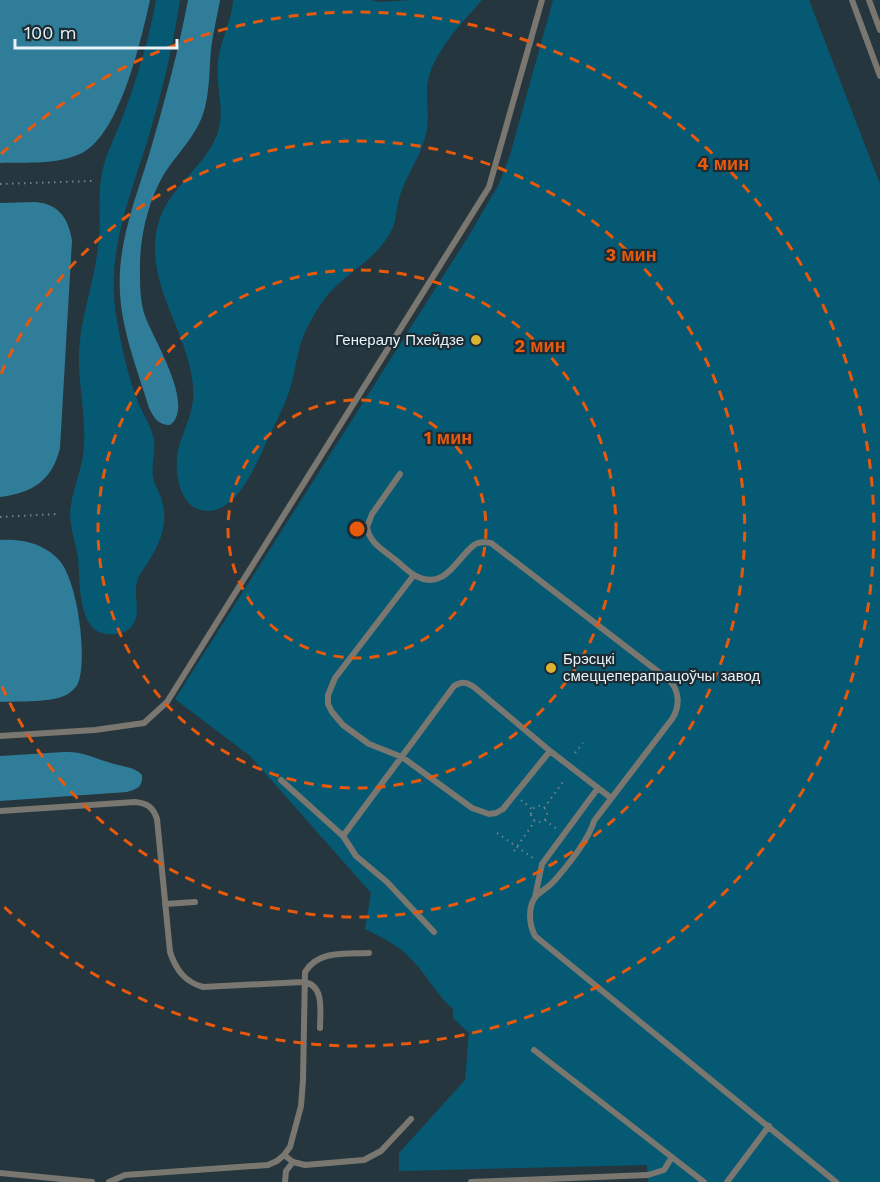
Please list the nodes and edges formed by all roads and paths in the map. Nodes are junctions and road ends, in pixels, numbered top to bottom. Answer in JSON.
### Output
{"nodes":[{"id":1,"x":542,"y":0,"type":"edge"},
{"id":2,"x":852,"y":0,"type":"edge"},
{"id":3,"x":869,"y":0,"type":"edge"},
{"id":4,"x":880,"y":30,"type":"edge"},
{"id":5,"x":880,"y":76,"type":"edge"},
{"id":6,"x":92,"y":181,"type":"dead end"},
{"id":7,"x":0,"y":184,"type":"edge"},
{"id":8,"x":400,"y":474,"type":"dead end"},
{"id":9,"x":57,"y":514,"type":"dead end"},
{"id":10,"x":0,"y":517,"type":"edge"},
{"id":11,"x":414,"y":575,"type":"junction"},
{"id":12,"x":0,"y":736,"type":"edge"},
{"id":13,"x":583,"y":743,"type":"dead end"},
{"id":14,"x":550,"y":750,"type":"junction"},
{"id":15,"x":575,"y":753,"type":"dead end"},
{"id":16,"x":402,"y":758,"type":"junction"},
{"id":17,"x":281,"y":780,"type":"dead end"},
{"id":18,"x":563,"y":782,"type":"dead end"},
{"id":19,"x":598,"y":788,"type":"junction"},
{"id":20,"x":514,"y":795,"type":"junction"},
{"id":21,"x":611,"y":798,"type":"junction"},
{"id":22,"x":544,"y":808,"type":"junction"},
{"id":23,"x":533,"y":810,"type":"junction"},
{"id":24,"x":0,"y":811,"type":"edge"},
{"id":25,"x":536,"y":821,"type":"junction"},
{"id":26,"x":497,"y":833,"type":"dead end"},
{"id":27,"x":343,"y":836,"type":"junction"},
{"id":28,"x":516,"y":847,"type":"junction"},
{"id":29,"x":514,"y":851,"type":"dead end"},
{"id":30,"x":536,"y":860,"type":"dead end"},
{"id":31,"x":535,"y":897,"type":"junction"},
{"id":32,"x":195,"y":902,"type":"dead end"},
{"id":33,"x":165,"y":904,"type":"junction"},
{"id":34,"x":434,"y":932,"type":"dead end"},
{"id":35,"x":369,"y":953,"type":"dead end"},
{"id":36,"x":303,"y":982,"type":"junction"},
{"id":37,"x":320,"y":1028,"type":"dead end"},
{"id":38,"x":534,"y":1050,"type":"dead end"},
{"id":39,"x":411,"y":1119,"type":"dead end"},
{"id":40,"x":769,"y":1126,"type":"junction"},
{"id":41,"x":285,"y":1155,"type":"junction"},
{"id":42,"x":672,"y":1157,"type":"junction"},
{"id":43,"x":293,"y":1162,"type":"junction"},
{"id":44,"x":0,"y":1173,"type":"edge"},
{"id":45,"x":640,"y":1178,"type":"edge"},
{"id":46,"x":92,"y":1182,"type":"edge"},
{"id":47,"x":109,"y":1182,"type":"edge"},
{"id":48,"x":285,"y":1182,"type":"edge"},
{"id":49,"x":471,"y":1182,"type":"edge"},
{"id":50,"x":704,"y":1182,"type":"edge"},
{"id":51,"x":727,"y":1182,"type":"edge"},
{"id":52,"x":836,"y":1182,"type":"edge"}],
"edges":[{"from":1,"to":12,"type":"lane"},
{"from":2,"to":5,"type":"lane"},
{"from":3,"to":4,"type":"lane"},
{"from":6,"to":7,"type":"path"},
{"from":8,"to":11,"type":"lane"},
{"from":9,"to":10,"type":"path"},
{"from":11,"to":16,"type":"lane"},
{"from":11,"to":21,"type":"lane"},
{"from":13,"to":15,"type":"path"},
{"from":14,"to":16,"type":"lane"},
{"from":14,"to":19,"type":"lane"},
{"from":14,"to":20,"type":"lane"},
{"from":16,"to":20,"type":"lane"},
{"from":16,"to":27,"type":"lane"},
{"from":17,"to":27,"type":"lane"},
{"from":18,"to":22,"type":"path"},
{"from":19,"to":21,"type":"lane"},
{"from":19,"to":31,"type":"lane"},
{"from":20,"to":23,"type":"path"},
{"from":21,"to":31,"type":"lane"},
{"from":22,"to":23,"type":"path"},
{"from":22,"to":25,"type":"path"},
{"from":23,"to":25,"type":"path"},
{"from":24,"to":33,"type":"lane"},
{"from":25,"to":28,"type":"path"},
{"from":26,"to":28,"type":"path"},
{"from":27,"to":34,"type":"lane"},
{"from":28,"to":29,"type":"path"},
{"from":28,"to":30,"type":"path"},
{"from":31,"to":40,"type":"lane"},
{"from":32,"to":33,"type":"lane"},
{"from":33,"to":36,"type":"lane"},
{"from":35,"to":36,"type":"lane"},
{"from":36,"to":37,"type":"lane"},
{"from":36,"to":41,"type":"lane"},
{"from":38,"to":42,"type":"lane"},
{"from":39,"to":43,"type":"lane"},
{"from":40,"to":51,"type":"lane"},
{"from":40,"to":52,"type":"lane"},
{"from":41,"to":43,"type":"lane"},
{"from":41,"to":47,"type":"lane"},
{"from":42,"to":45,"type":"lane"},
{"from":42,"to":50,"type":"lane"},
{"from":43,"to":48,"type":"lane"},
{"from":44,"to":46,"type":"lane"},
{"from":45,"to":49,"type":"lane"}]}
